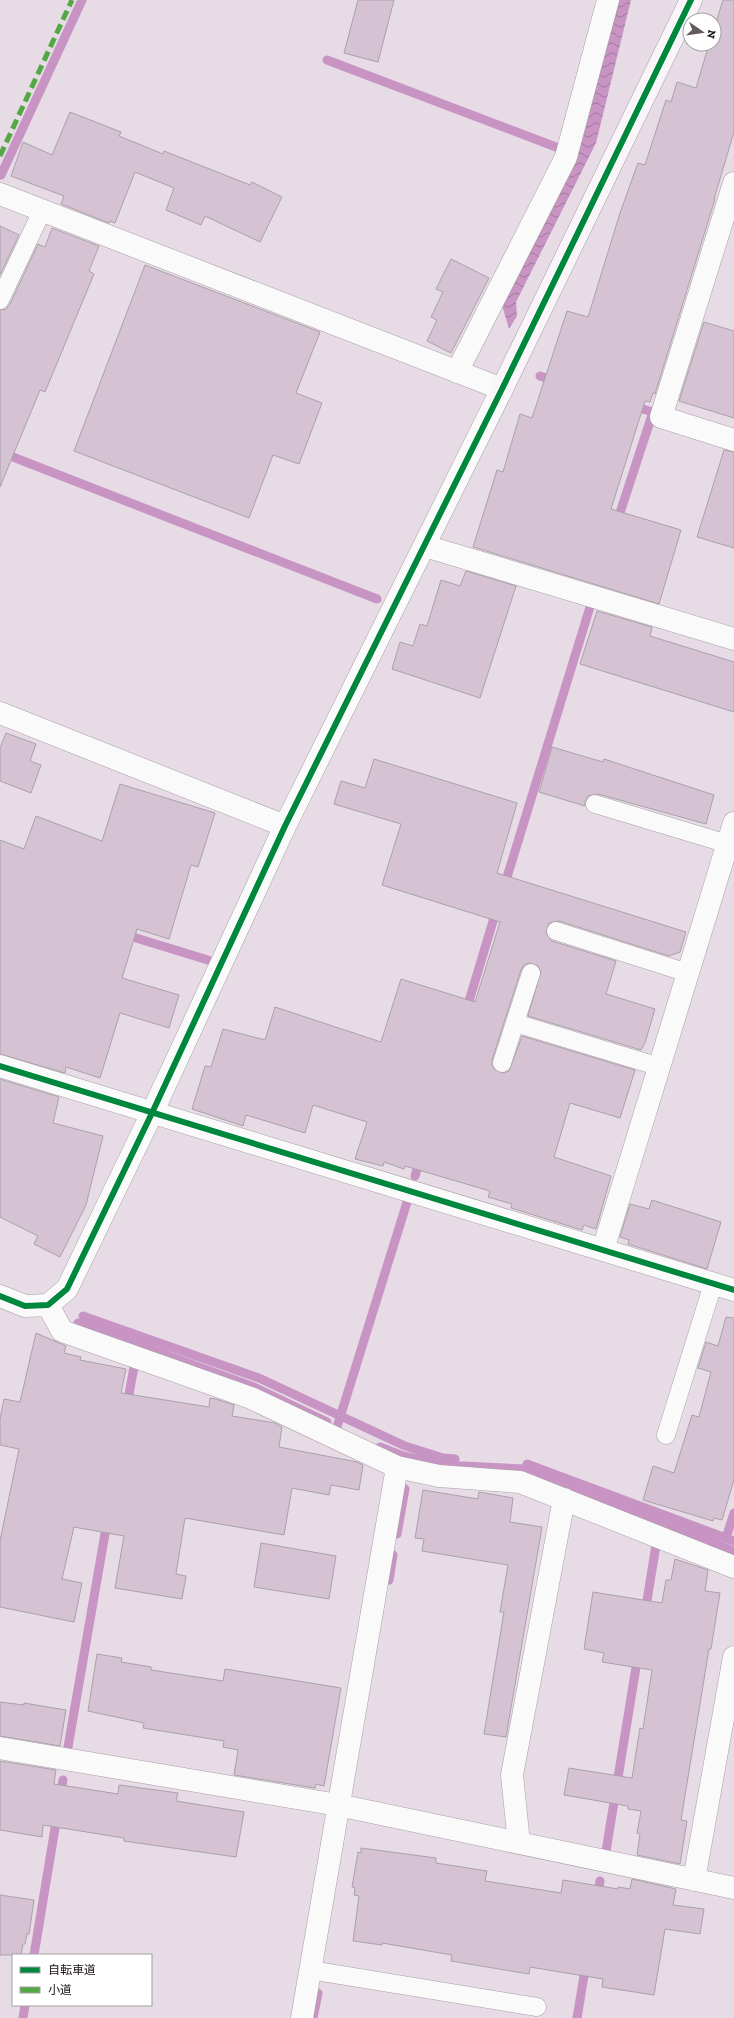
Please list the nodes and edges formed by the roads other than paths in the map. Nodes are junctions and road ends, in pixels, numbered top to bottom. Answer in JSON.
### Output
{"nodes":[{"id":1,"x":608,"y":0,"type":"edge"},
{"id":2,"x":691,"y":0,"type":"edge"},
{"id":3,"x":734,"y":183,"type":"edge"},
{"id":4,"x":0,"y":194,"type":"edge"},
{"id":5,"x":42,"y":211,"type":"junction"},
{"id":6,"x":0,"y":300,"type":"edge"},
{"id":7,"x":457,"y":372,"type":"junction"},
{"id":8,"x":502,"y":390,"type":"junction"},
{"id":9,"x":734,"y":440,"type":"edge"},
{"id":10,"x":425,"y":546,"type":"junction"},
{"id":11,"x":734,"y":639,"type":"edge"},
{"id":12,"x":0,"y":713,"type":"edge"},
{"id":13,"x":595,"y":804,"type":"dead end"},
{"id":14,"x":734,"y":823,"type":"edge"},
{"id":15,"x":285,"y":826,"type":"junction"},
{"id":16,"x":728,"y":844,"type":"junction"},
{"id":17,"x":556,"y":930,"type":"dead end"},
{"id":18,"x":531,"y":973,"type":"dead end"},
{"id":19,"x":688,"y":973,"type":"junction"},
{"id":20,"x":515,"y":1022,"type":"junction"},
{"id":21,"x":502,"y":1063,"type":"dead end"},
{"id":22,"x":0,"y":1066,"type":"edge"},
{"id":23,"x":660,"y":1067,"type":"junction"},
{"id":24,"x":152,"y":1112,"type":"junction"},
{"id":25,"x":604,"y":1250,"type":"junction"},
{"id":26,"x":713,"y":1284,"type":"junction"},
{"id":27,"x":734,"y":1290,"type":"edge"},
{"id":28,"x":0,"y":1296,"type":"edge"},
{"id":29,"x":48,"y":1305,"type":"junction"},
{"id":30,"x":666,"y":1435,"type":"dead end"},
{"id":31,"x":397,"y":1467,"type":"junction"},
{"id":32,"x":564,"y":1499,"type":"junction"},
{"id":33,"x":734,"y":1567,"type":"edge"},
{"id":34,"x":734,"y":1657,"type":"edge"},
{"id":35,"x":0,"y":1748,"type":"edge"},
{"id":36,"x":338,"y":1805,"type":"junction"},
{"id":37,"x":519,"y":1843,"type":"junction"},
{"id":38,"x":694,"y":1880,"type":"junction"},
{"id":39,"x":734,"y":1888,"type":"edge"},
{"id":40,"x":310,"y":1970,"type":"junction"},
{"id":41,"x":536,"y":2007,"type":"dead end"},
{"id":42,"x":302,"y":2018,"type":"edge"}],
"edges":[{"from":1,"to":7,"type":"street"},
{"from":2,"to":8,"type":"street"},
{"from":3,"to":9,"type":"street"},
{"from":4,"to":5,"type":"street"},
{"from":5,"to":6,"type":"lane"},
{"from":5,"to":7,"type":"street"},
{"from":7,"to":8,"type":"street"},
{"from":8,"to":10,"type":"street"},
{"from":10,"to":11,"type":"street"},
{"from":10,"to":15,"type":"street"},
{"from":12,"to":15,"type":"street"},
{"from":13,"to":16,"type":"lane"},
{"from":14,"to":16,"type":"street"},
{"from":15,"to":24,"type":"street"},
{"from":16,"to":19,"type":"street"},
{"from":17,"to":19,"type":"lane"},
{"from":18,"to":20,"type":"lane"},
{"from":19,"to":23,"type":"street"},
{"from":20,"to":21,"type":"lane"},
{"from":20,"to":23,"type":"lane"},
{"from":22,"to":24,"type":"street"},
{"from":23,"to":25,"type":"street"},
{"from":24,"to":25,"type":"street"},
{"from":24,"to":29,"type":"street"},
{"from":25,"to":26,"type":"street"},
{"from":26,"to":27,"type":"street"},
{"from":26,"to":30,"type":"lane"},
{"from":28,"to":29,"type":"street"},
{"from":29,"to":31,"type":"street"},
{"from":31,"to":32,"type":"street"},
{"from":31,"to":36,"type":"street"},
{"from":32,"to":33,"type":"street"},
{"from":32,"to":37,"type":"street"},
{"from":34,"to":38,"type":"street"},
{"from":35,"to":36,"type":"street"},
{"from":36,"to":37,"type":"street"},
{"from":36,"to":40,"type":"street"},
{"from":37,"to":38,"type":"street"},
{"from":38,"to":39,"type":"street"},
{"from":40,"to":41,"type":"lane"},
{"from":40,"to":42,"type":"street"}]}
